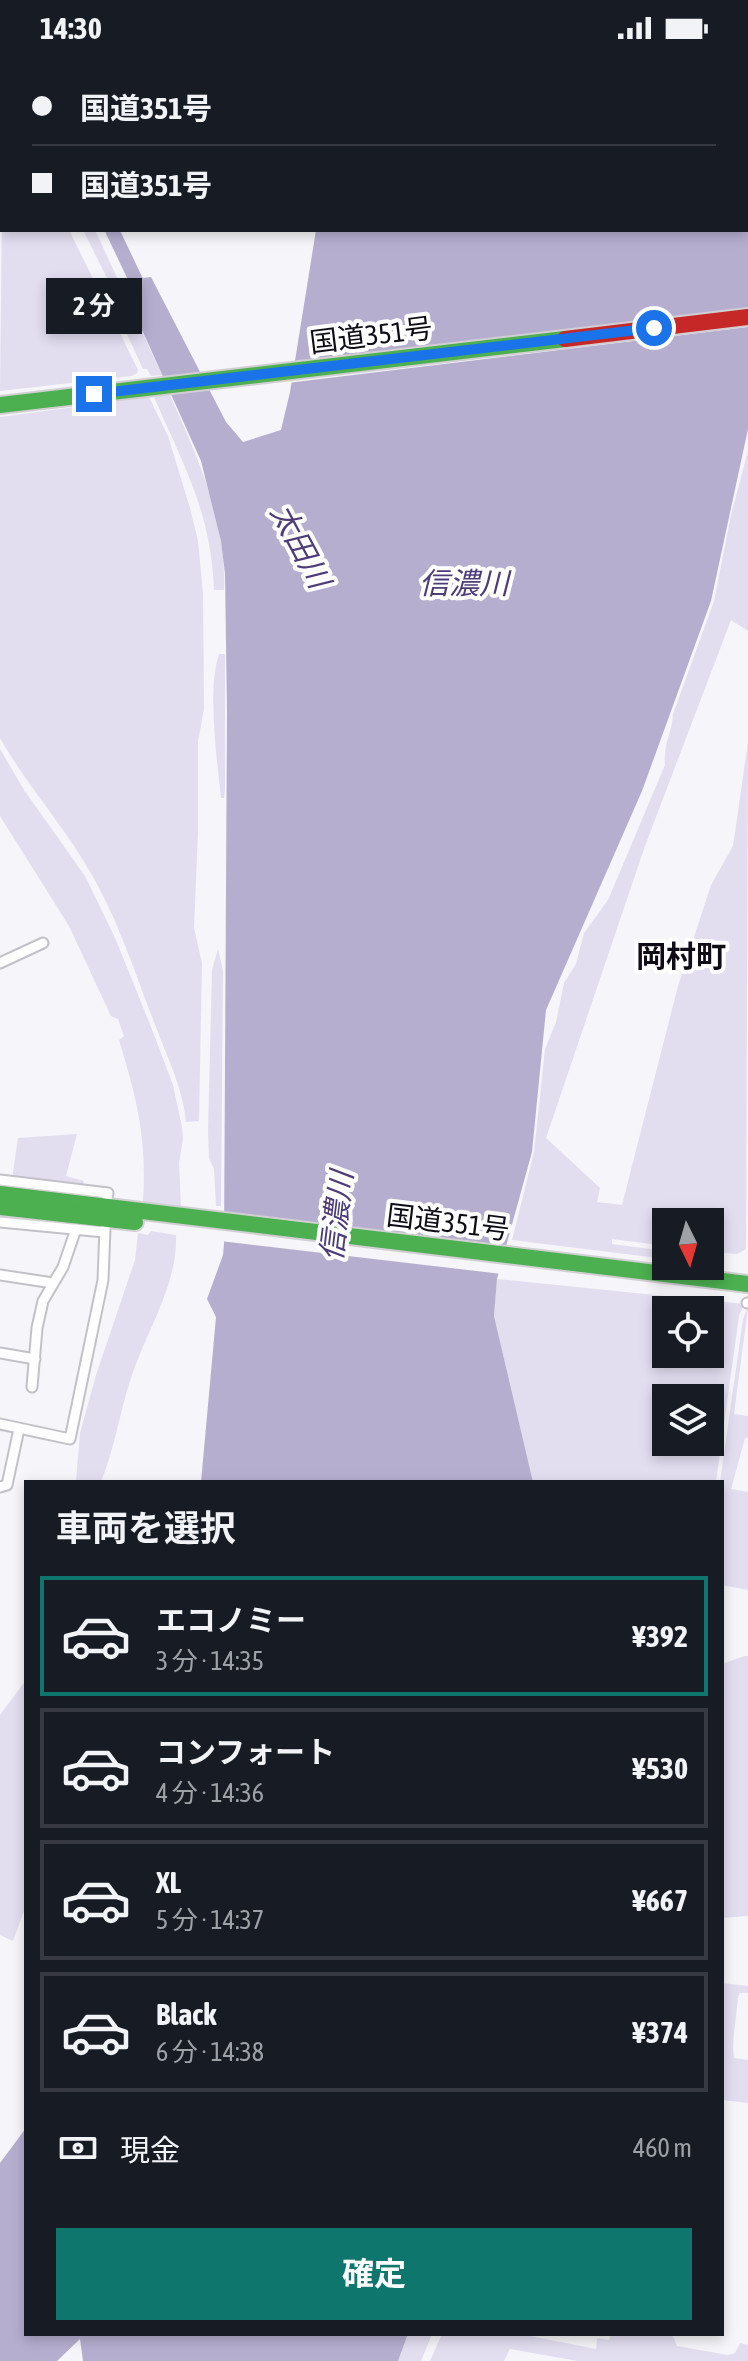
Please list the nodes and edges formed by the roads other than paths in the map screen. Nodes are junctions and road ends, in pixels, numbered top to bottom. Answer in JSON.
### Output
{"nodes":[{"id":1,"x":748,"y":317,"type":"edge"},
{"id":2,"x":0,"y":405,"type":"edge"},
{"id":3,"x":43,"y":943,"type":"dead end"},
{"id":4,"x":0,"y":963,"type":"edge"},
{"id":5,"x":0,"y":1180,"type":"edge"},
{"id":6,"x":0,"y":1194,"type":"edge"},
{"id":7,"x":107,"y":1198,"type":"dead end"},
{"id":8,"x":0,"y":1207,"type":"edge"},
{"id":9,"x":147,"y":1218,"type":"junction"},
{"id":10,"x":0,"y":1222,"type":"edge"},
{"id":11,"x":76,"y":1229,"type":"junction"},
{"id":12,"x":0,"y":1275,"type":"edge"},
{"id":13,"x":53,"y":1283,"type":"junction"},
{"id":14,"x":748,"y":1284,"type":"edge"},
{"id":15,"x":748,"y":1300,"type":"edge"},
{"id":16,"x":0,"y":1353,"type":"edge"},
{"id":17,"x":35,"y":1359,"type":"junction"},
{"id":18,"x":32,"y":1387,"type":"dead end"},
{"id":19,"x":0,"y":1424,"type":"edge"},
{"id":20,"x":19,"y":1429,"type":"junction"},
{"id":21,"x":1,"y":1490,"type":"edge"}],
"edges":[{"from":1,"to":2,"type":"highway","name":"国道351号"},
{"from":3,"to":4,"type":"street"},
{"from":5,"to":7,"type":"street"},
{"from":6,"to":9,"type":"highway","name":"国道351号"},
{"from":8,"to":9,"type":"highway","name":"国道351号"},
{"from":9,"to":14,"type":"highway","name":"国道351号"},
{"from":9,"to":15,"type":"highway","name":"国道351号"},
{"from":10,"to":11,"type":"street"},
{"from":11,"to":13,"type":"street"},
{"from":11,"to":20,"type":"street"},
{"from":12,"to":13,"type":"street"},
{"from":13,"to":17,"type":"street"},
{"from":16,"to":17,"type":"street"},
{"from":17,"to":18,"type":"street"},
{"from":19,"to":20,"type":"street"},
{"from":20,"to":21,"type":"street"}]}
